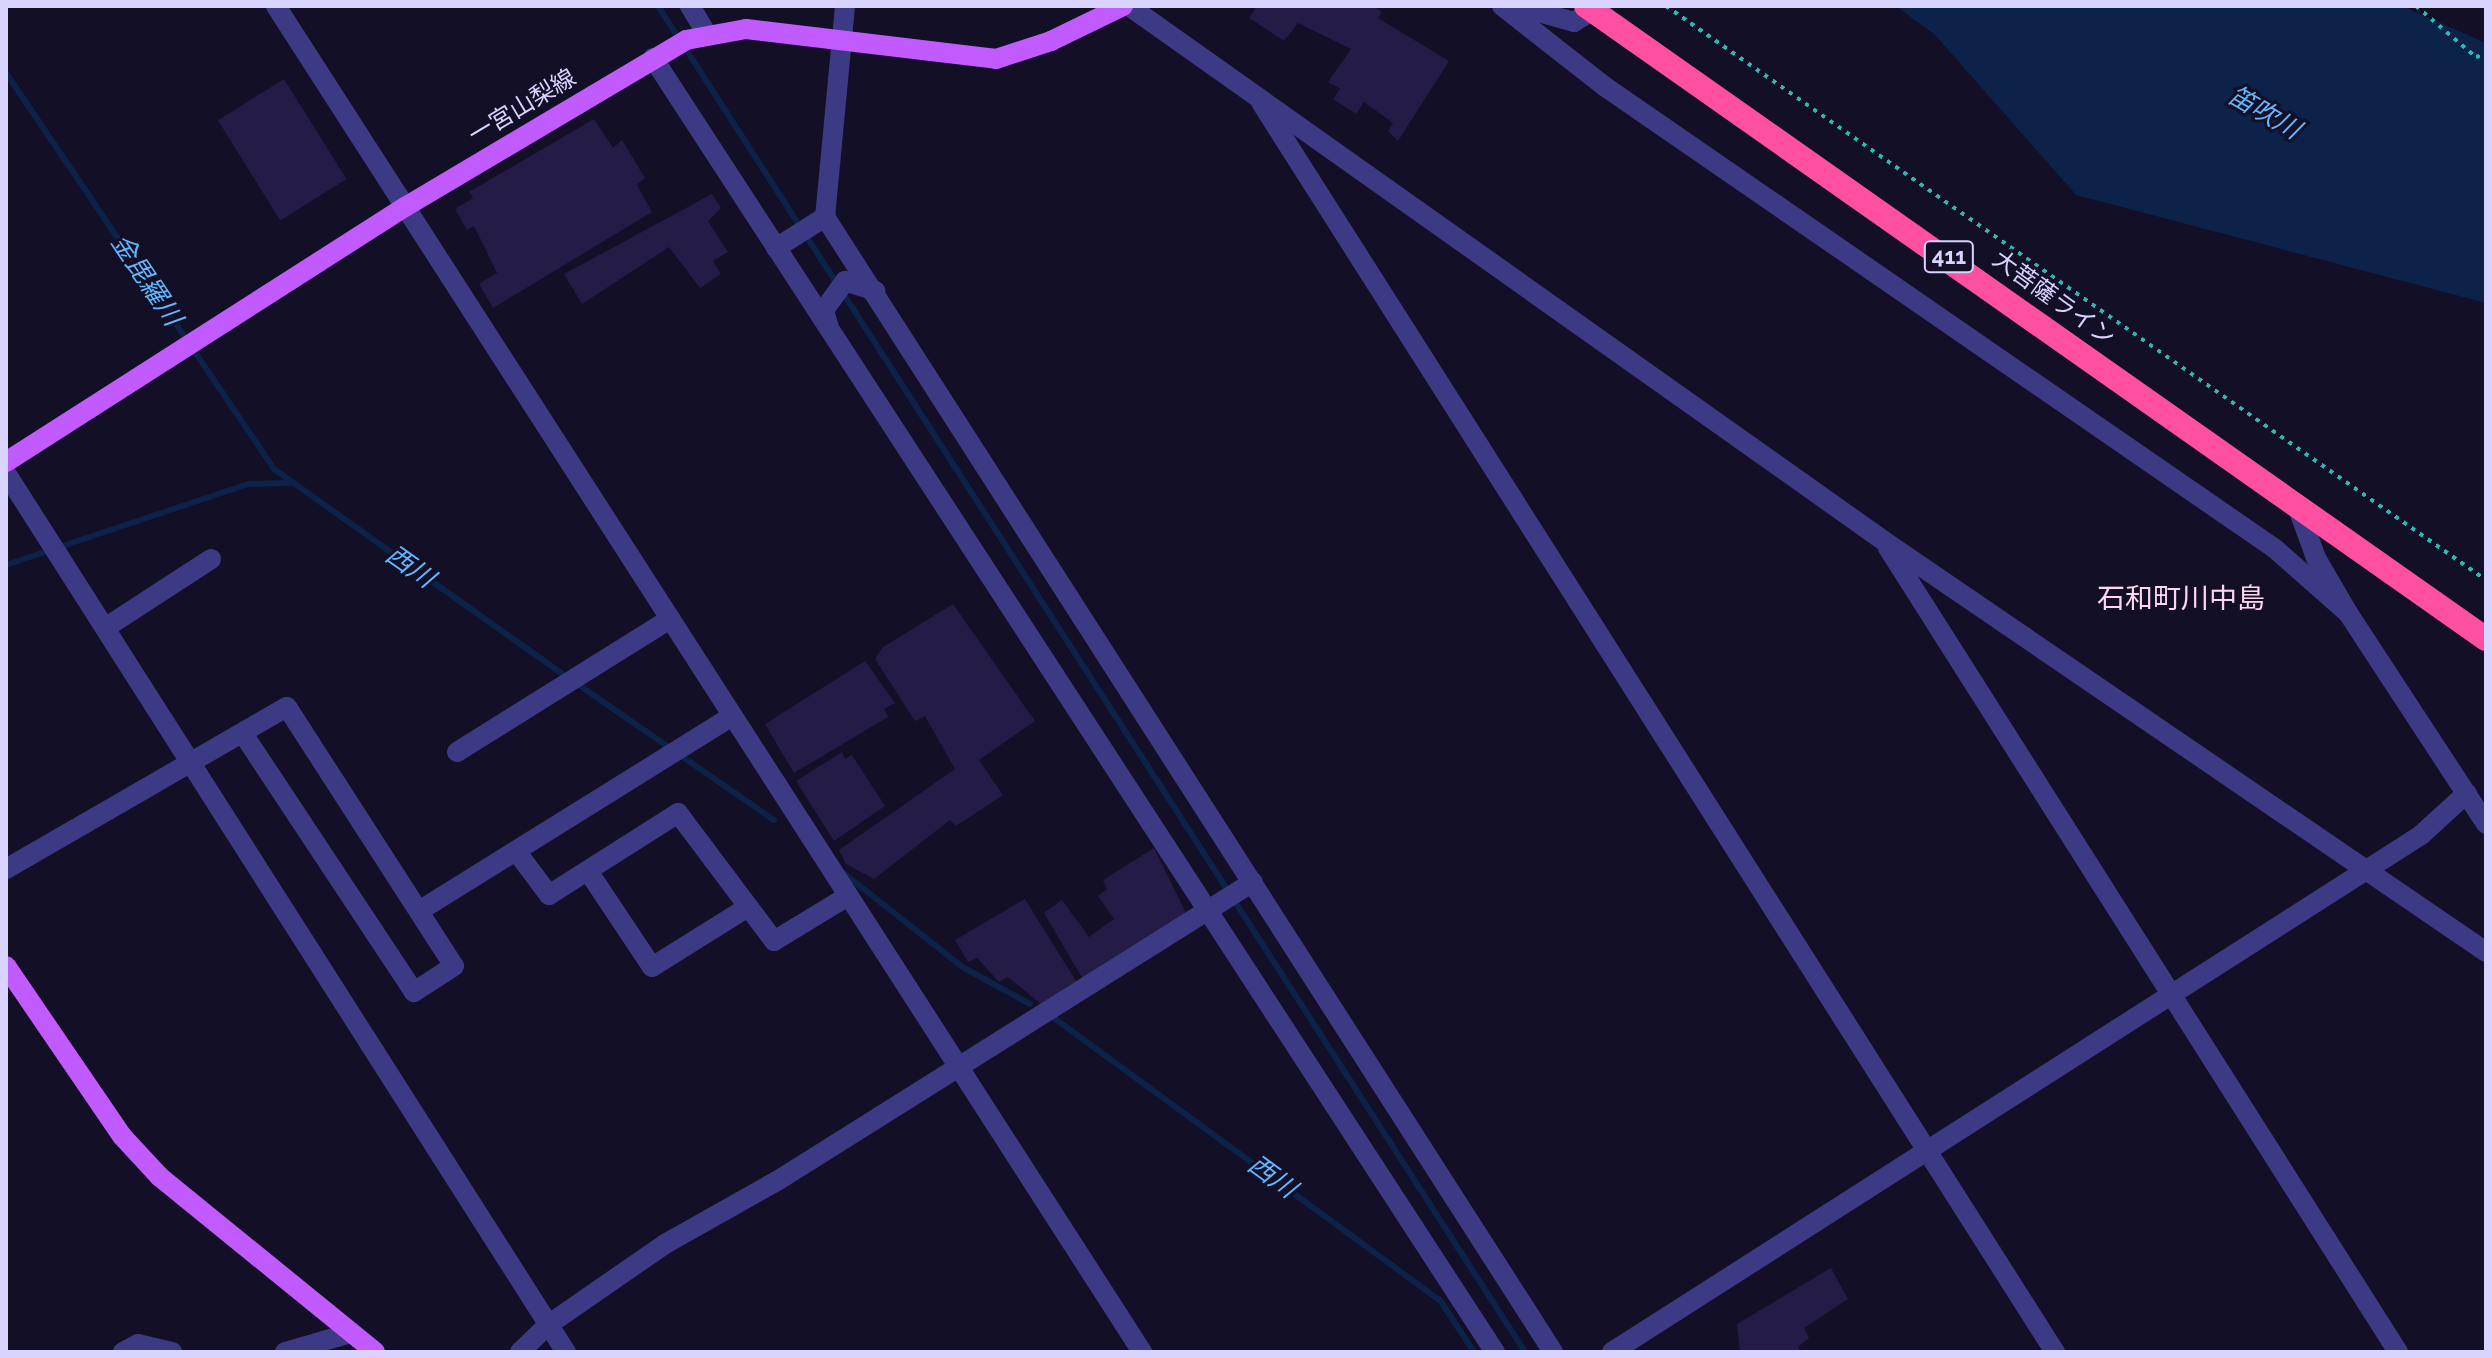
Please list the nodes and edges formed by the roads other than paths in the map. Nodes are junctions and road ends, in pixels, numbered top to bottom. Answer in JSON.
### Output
{"nodes":[{"id":1,"x":276,"y":6,"type":"edge"},
{"id":2,"x":690,"y":6,"type":"edge"},
{"id":3,"x":845,"y":6,"type":"edge"},
{"id":4,"x":1126,"y":6,"type":"edge"},
{"id":5,"x":1502,"y":6,"type":"edge"},
{"id":6,"x":1517,"y":6,"type":"edge"},
{"id":7,"x":1590,"y":8,"type":"edge"},
{"id":8,"x":706,"y":33,"type":"junction"},
{"id":9,"x":842,"y":45,"type":"junction"},
{"id":10,"x":659,"y":54,"type":"junction"},
{"id":11,"x":1256,"y":94,"type":"junction"},
{"id":12,"x":405,"y":207,"type":"junction"},
{"id":13,"x":817,"y":221,"type":"junction"},
{"id":14,"x":783,"y":244,"type":"junction"},
{"id":15,"x":876,"y":292,"type":"junction"},
{"id":16,"x":830,"y":332,"type":"junction"},
{"id":17,"x":6,"y":462,"type":"edge"},
{"id":18,"x":6,"y":473,"type":"edge"},
{"id":19,"x":2299,"y":511,"type":"junction"},
{"id":20,"x":1884,"y":541,"type":"junction"},
{"id":21,"x":211,"y":559,"type":"dead end"},
{"id":22,"x":2348,"y":613,"type":"junction"},
{"id":23,"x":670,"y":619,"type":"junction"},
{"id":24,"x":108,"y":626,"type":"junction"},
{"id":25,"x":2486,"y":639,"type":"edge"},
{"id":26,"x":732,"y":716,"type":"junction"},
{"id":27,"x":243,"y":734,"type":"junction"},
{"id":28,"x":457,"y":752,"type":"dead end"},
{"id":29,"x":194,"y":764,"type":"junction"},
{"id":30,"x":2467,"y":793,"type":"junction"},
{"id":31,"x":2486,"y":824,"type":"edge"},
{"id":32,"x":516,"y":851,"type":"junction"},
{"id":33,"x":6,"y":869,"type":"edge"},
{"id":34,"x":2363,"y":870,"type":"junction"},
{"id":35,"x":588,"y":871,"type":"junction"},
{"id":36,"x":1253,"y":882,"type":"junction"},
{"id":37,"x":848,"y":896,"type":"junction"},
{"id":38,"x":748,"y":907,"type":"junction"},
{"id":39,"x":1206,"y":910,"type":"junction"},
{"id":40,"x":419,"y":911,"type":"junction"},
{"id":41,"x":2486,"y":952,"type":"edge"},
{"id":42,"x":6,"y":966,"type":"edge"},
{"id":43,"x":2167,"y":996,"type":"junction"},
{"id":44,"x":958,"y":1066,"type":"junction"},
{"id":45,"x":1928,"y":1149,"type":"junction"},
{"id":46,"x":548,"y":1325,"type":"junction"},
{"id":47,"x":351,"y":1333,"type":"junction"},
{"id":48,"x":123,"y":1352,"type":"edge"},
{"id":49,"x":172,"y":1352,"type":"edge"},
{"id":50,"x":285,"y":1352,"type":"edge"},
{"id":51,"x":375,"y":1352,"type":"edge"},
{"id":52,"x":520,"y":1352,"type":"edge"},
{"id":53,"x":566,"y":1352,"type":"edge"},
{"id":54,"x":1142,"y":1352,"type":"edge"},
{"id":55,"x":1495,"y":1352,"type":"edge"},
{"id":56,"x":1553,"y":1352,"type":"edge"},
{"id":57,"x":1612,"y":1352,"type":"edge"},
{"id":58,"x":2055,"y":1352,"type":"edge"},
{"id":59,"x":2398,"y":1352,"type":"edge"}],
"edges":[{"from":1,"to":12,"type":"street"},
{"from":2,"to":8,"type":"street"},
{"from":3,"to":9,"type":"street"},
{"from":4,"to":9,"type":"main road","name":"一宮山梨線"},
{"from":4,"to":11,"type":"street"},
{"from":5,"to":22,"type":"street"},
{"from":6,"to":7,"type":"street"},
{"from":7,"to":19,"type":"highway","name":"大菩薩ライン","number":"411"},
{"from":8,"to":9,"type":"main road","name":"一宮山梨線"},
{"from":8,"to":10,"type":"main road","name":"一宮山梨線"},
{"from":9,"to":13,"type":"street"},
{"from":10,"to":12,"type":"main road","name":"一宮山梨線"},
{"from":10,"to":14,"type":"street"},
{"from":11,"to":20,"type":"street"},
{"from":11,"to":45,"type":"street"},
{"from":12,"to":17,"type":"main road","name":"一宮山梨線"},
{"from":12,"to":23,"type":"street"},
{"from":13,"to":14,"type":"street"},
{"from":13,"to":15,"type":"street"},
{"from":14,"to":16,"type":"street"},
{"from":15,"to":16,"type":"street"},
{"from":15,"to":36,"type":"street"},
{"from":16,"to":39,"type":"street"},
{"from":18,"to":24,"type":"street"},
{"from":19,"to":22,"type":"street"},
{"from":19,"to":25,"type":"highway","name":"大菩薩ライン","number":"411"},
{"from":20,"to":34,"type":"street"},
{"from":20,"to":43,"type":"street"},
{"from":21,"to":24,"type":"street"},
{"from":22,"to":30,"type":"street"},
{"from":23,"to":26,"type":"street"},
{"from":23,"to":28,"type":"street"},
{"from":24,"to":29,"type":"street"},
{"from":26,"to":32,"type":"street"},
{"from":26,"to":37,"type":"street"},
{"from":27,"to":29,"type":"street"},
{"from":27,"to":40,"type":"street"},
{"from":27,"to":40,"type":"street"},
{"from":29,"to":33,"type":"street"},
{"from":29,"to":46,"type":"street"},
{"from":30,"to":31,"type":"street"},
{"from":30,"to":34,"type":"street"},
{"from":32,"to":35,"type":"street"},
{"from":32,"to":40,"type":"street"},
{"from":34,"to":41,"type":"street"},
{"from":34,"to":43,"type":"street"},
{"from":35,"to":38,"type":"street"},
{"from":35,"to":38,"type":"street"},
{"from":36,"to":39,"type":"street"},
{"from":36,"to":56,"type":"street"},
{"from":37,"to":38,"type":"street"},
{"from":37,"to":44,"type":"street"},
{"from":39,"to":44,"type":"street"},
{"from":39,"to":55,"type":"street"},
{"from":42,"to":47,"type":"main road"},
{"from":43,"to":45,"type":"street"},
{"from":43,"to":59,"type":"street"},
{"from":44,"to":46,"type":"street"},
{"from":44,"to":54,"type":"street"},
{"from":45,"to":57,"type":"street"},
{"from":45,"to":58,"type":"street"},
{"from":46,"to":52,"type":"street"},
{"from":46,"to":53,"type":"street"},
{"from":47,"to":50,"type":"street"},
{"from":47,"to":51,"type":"main road"},
{"from":48,"to":49,"type":"street"}]}
